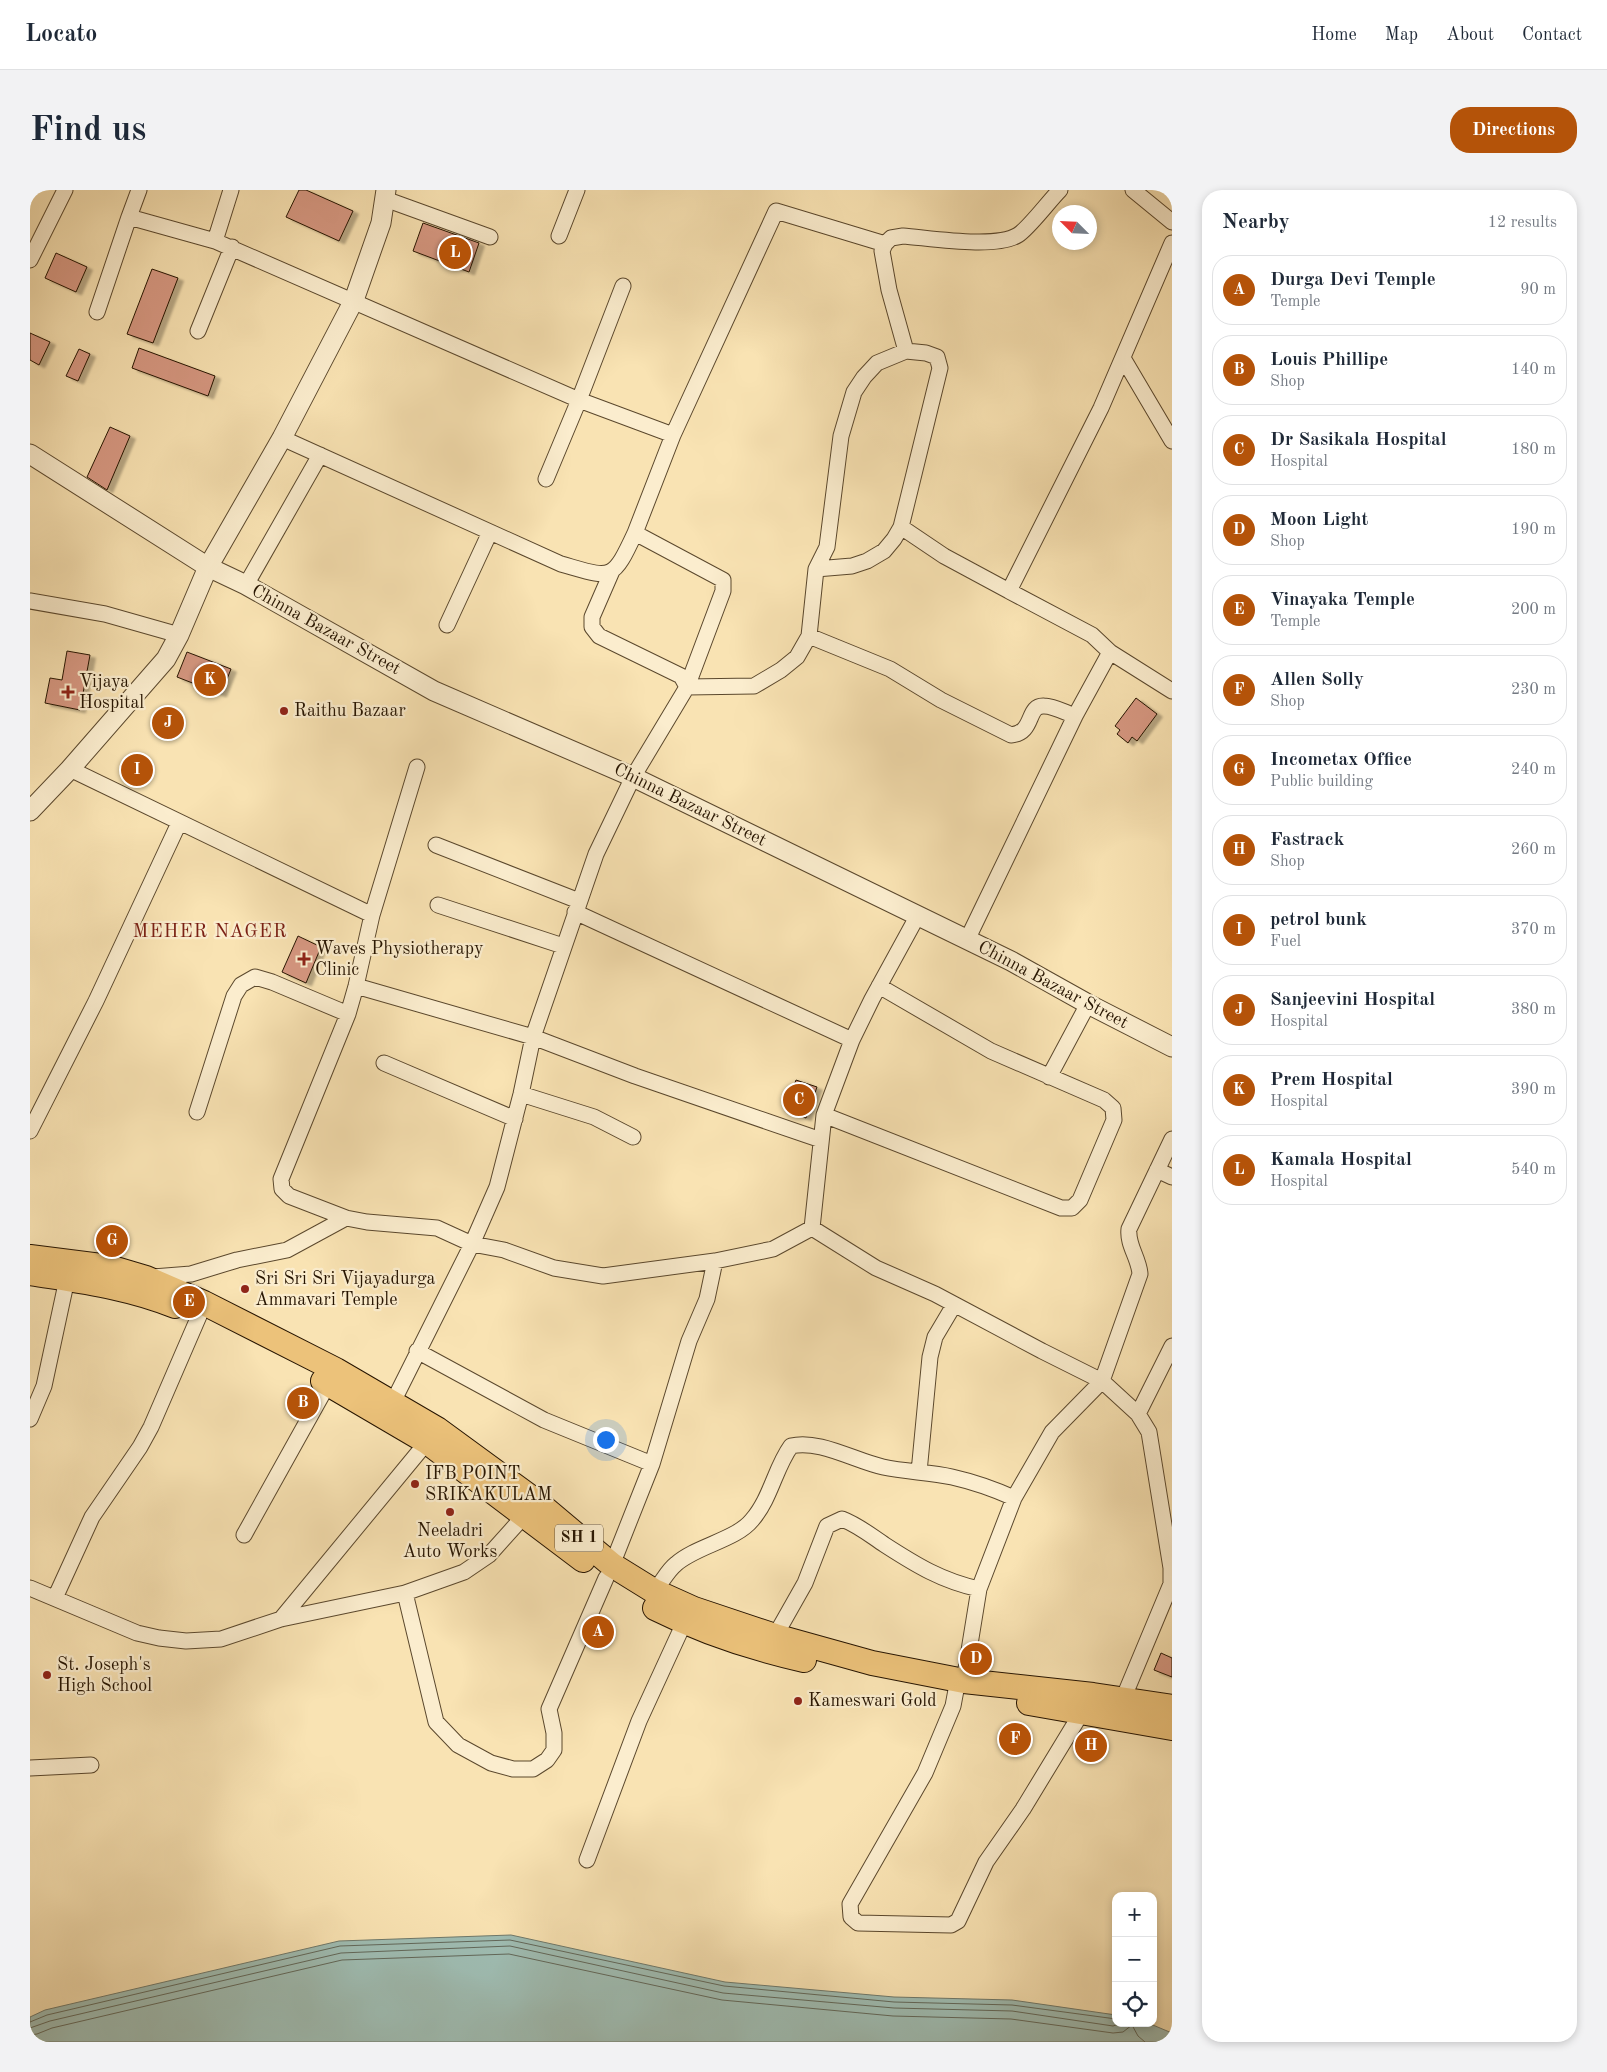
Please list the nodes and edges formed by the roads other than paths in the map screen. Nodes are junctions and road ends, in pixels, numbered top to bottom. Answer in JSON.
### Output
{"nodes":[{"id":1,"x":65,"y":190,"type":"edge"},
{"id":2,"x":139,"y":190,"type":"edge"},
{"id":3,"x":231,"y":190,"type":"edge"},
{"id":4,"x":577,"y":190,"type":"edge"},
{"id":5,"x":1060,"y":190,"type":"edge"},
{"id":6,"x":1133,"y":190,"type":"edge"},
{"id":7,"x":386,"y":195,"type":"edge"},
{"id":8,"x":129,"y":217,"type":"junction"},
{"id":9,"x":1172,"y":222,"type":"edge"},
{"id":10,"x":559,"y":236,"type":"dead end"},
{"id":11,"x":490,"y":237,"type":"dead end"},
{"id":12,"x":215,"y":240,"type":"junction"},
{"id":13,"x":885,"y":244,"type":"junction"},
{"id":14,"x":232,"y":247,"type":"junction"},
{"id":15,"x":1171,"y":250,"type":"edge"},
{"id":16,"x":30,"y":260,"type":"edge"},
{"id":17,"x":623,"y":286,"type":"dead end"},
{"id":18,"x":354,"y":300,"type":"junction"},
{"id":19,"x":97,"y":312,"type":"dead end"},
{"id":20,"x":198,"y":331,"type":"dead end"},
{"id":21,"x":906,"y":351,"type":"junction"},
{"id":22,"x":1122,"y":358,"type":"junction"},
{"id":23,"x":580,"y":400,"type":"junction"},
{"id":24,"x":673,"y":435,"type":"junction"},
{"id":25,"x":282,"y":438,"type":"junction"},
{"id":26,"x":1172,"y":441,"type":"edge"},
{"id":27,"x":30,"y":454,"type":"edge"},
{"id":28,"x":320,"y":455,"type":"junction"},
{"id":29,"x":546,"y":479,"type":"dead end"},
{"id":30,"x":901,"y":527,"type":"junction"},
{"id":31,"x":490,"y":532,"type":"junction"},
{"id":32,"x":635,"y":533,"type":"junction"},
{"id":33,"x":208,"y":567,"type":"junction"},
{"id":34,"x":816,"y":569,"type":"junction"},
{"id":35,"x":612,"y":572,"type":"junction"},
{"id":36,"x":246,"y":585,"type":"junction"},
{"id":37,"x":1009,"y":590,"type":"junction"},
{"id":38,"x":30,"y":601,"type":"edge"},
{"id":39,"x":447,"y":625,"type":"dead end"},
{"id":40,"x":179,"y":634,"type":"junction"},
{"id":41,"x":809,"y":636,"type":"junction"},
{"id":42,"x":1110,"y":652,"type":"junction"},
{"id":43,"x":687,"y":687,"type":"junction"},
{"id":44,"x":1172,"y":692,"type":"edge"},
{"id":45,"x":1075,"y":716,"type":"junction"},
{"id":46,"x":417,"y":767,"type":"dead end"},
{"id":47,"x":70,"y":769,"type":"junction"},
{"id":48,"x":633,"y":777,"type":"junction"},
{"id":49,"x":30,"y":811,"type":"edge"},
{"id":50,"x":179,"y":823,"type":"junction"},
{"id":51,"x":436,"y":845,"type":"dead end"},
{"id":52,"x":438,"y":904,"type":"dead end"},
{"id":53,"x":577,"y":907,"type":"junction"},
{"id":54,"x":372,"y":915,"type":"junction"},
{"id":55,"x":918,"y":915,"type":"junction"},
{"id":56,"x":967,"y":940,"type":"junction"},
{"id":57,"x":563,"y":946,"type":"junction"},
{"id":58,"x":356,"y":986,"type":"junction"},
{"id":59,"x":879,"y":986,"type":"junction"},
{"id":60,"x":1088,"y":1004,"type":"junction"},
{"id":61,"x":348,"y":1014,"type":"junction"},
{"id":62,"x":532,"y":1037,"type":"junction"},
{"id":63,"x":852,"y":1040,"type":"junction"},
{"id":64,"x":1172,"y":1047,"type":"edge"},
{"id":65,"x":384,"y":1063,"type":"dead end"},
{"id":66,"x":1049,"y":1077,"type":"junction"},
{"id":67,"x":521,"y":1094,"type":"junction"},
{"id":68,"x":197,"y":1112,"type":"dead end"},
{"id":69,"x":824,"y":1115,"type":"junction"},
{"id":70,"x":515,"y":1119,"type":"junction"},
{"id":71,"x":30,"y":1131,"type":"edge"},
{"id":72,"x":633,"y":1137,"type":"dead end"},
{"id":73,"x":1172,"y":1139,"type":"edge"},
{"id":74,"x":821,"y":1140,"type":"junction"},
{"id":75,"x":1157,"y":1170,"type":"junction"},
{"id":76,"x":1172,"y":1177,"type":"edge"},
{"id":77,"x":346,"y":1218,"type":"junction"},
{"id":78,"x":812,"y":1228,"type":"junction"},
{"id":79,"x":472,"y":1244,"type":"junction"},
{"id":80,"x":30,"y":1257,"type":"edge"},
{"id":81,"x":715,"y":1261,"type":"junction"},
{"id":82,"x":30,"y":1273,"type":"edge"},
{"id":83,"x":67,"y":1279,"type":"junction"},
{"id":84,"x":141,"y":1285,"type":"junction"},
{"id":85,"x":954,"y":1305,"type":"junction"},
{"id":86,"x":199,"y":1316,"type":"junction"},
{"id":87,"x":1172,"y":1346,"type":"edge"},
{"id":88,"x":417,"y":1351,"type":"junction"},
{"id":89,"x":1102,"y":1381,"type":"junction"},
{"id":90,"x":37,"y":1384,"type":"edge"},
{"id":91,"x":328,"y":1384,"type":"junction"},
{"id":92,"x":393,"y":1402,"type":"junction"},
{"id":93,"x":1138,"y":1414,"type":"junction"},
{"id":94,"x":30,"y":1419,"type":"edge"},
{"id":95,"x":427,"y":1442,"type":"junction"},
{"id":96,"x":652,"y":1464,"type":"junction"},
{"id":97,"x":919,"y":1472,"type":"junction"},
{"id":98,"x":1014,"y":1498,"type":"junction"},
{"id":99,"x":524,"y":1516,"type":"junction"},
{"id":100,"x":244,"y":1535,"type":"dead end"},
{"id":101,"x":609,"y":1571,"type":"junction"},
{"id":102,"x":1172,"y":1584,"type":"edge"},
{"id":103,"x":30,"y":1588,"type":"edge"},
{"id":104,"x":979,"y":1589,"type":"junction"},
{"id":105,"x":654,"y":1591,"type":"junction"},
{"id":106,"x":404,"y":1593,"type":"junction"},
{"id":107,"x":55,"y":1598,"type":"junction"},
{"id":108,"x":281,"y":1619,"type":"junction"},
{"id":109,"x":684,"y":1623,"type":"junction"},
{"id":110,"x":774,"y":1636,"type":"junction"},
{"id":111,"x":960,"y":1685,"type":"junction"},
{"id":112,"x":1123,"y":1699,"type":"junction"},
{"id":113,"x":1172,"y":1707,"type":"edge"},
{"id":114,"x":1082,"y":1712,"type":"junction"},
{"id":115,"x":1172,"y":1728,"type":"edge"},
{"id":116,"x":90,"y":1765,"type":"dead end"},
{"id":117,"x":30,"y":1768,"type":"edge"},
{"id":118,"x":587,"y":1860,"type":"dead end"}],
"edges":[{"from":1,"to":16,"type":"street"},
{"from":2,"to":8,"type":"street"},
{"from":3,"to":12,"type":"street"},
{"from":4,"to":10,"type":"street"},
{"from":5,"to":13,"type":"street"},
{"from":6,"to":9,"type":"street"},
{"from":7,"to":11,"type":"street"},
{"from":7,"to":18,"type":"street"},
{"from":8,"to":12,"type":"street"},
{"from":8,"to":19,"type":"street"},
{"from":12,"to":14,"type":"street"},
{"from":13,"to":21,"type":"street"},
{"from":13,"to":24,"type":"street"},
{"from":14,"to":18,"type":"street"},
{"from":14,"to":20,"type":"street"},
{"from":15,"to":22,"type":"street"},
{"from":17,"to":23,"type":"street"},
{"from":18,"to":23,"type":"street"},
{"from":18,"to":25,"type":"street"},
{"from":21,"to":30,"type":"street"},
{"from":21,"to":34,"type":"street"},
{"from":22,"to":26,"type":"street"},
{"from":22,"to":37,"type":"street"},
{"from":23,"to":24,"type":"street"},
{"from":23,"to":29,"type":"street"},
{"from":24,"to":32,"type":"street"},
{"from":25,"to":28,"type":"street"},
{"from":25,"to":33,"type":"street"},
{"from":27,"to":33,"type":"street","name":"Chinna Bazaar Street"},
{"from":28,"to":31,"type":"street"},
{"from":28,"to":36,"type":"street"},
{"from":30,"to":34,"type":"street"},
{"from":30,"to":37,"type":"street"},
{"from":31,"to":35,"type":"street"},
{"from":31,"to":39,"type":"street"},
{"from":32,"to":35,"type":"street"},
{"from":32,"to":43,"type":"street"},
{"from":33,"to":36,"type":"street","name":"Chinna Bazaar Street"},
{"from":33,"to":40,"type":"street"},
{"from":34,"to":41,"type":"street"},
{"from":35,"to":43,"type":"street"},
{"from":36,"to":48,"type":"street","name":"Chinna Bazaar Street"},
{"from":37,"to":42,"type":"street"},
{"from":38,"to":40,"type":"street"},
{"from":40,"to":47,"type":"street"},
{"from":41,"to":43,"type":"street"},
{"from":41,"to":45,"type":"street"},
{"from":42,"to":44,"type":"street"},
{"from":42,"to":45,"type":"street"},
{"from":43,"to":48,"type":"street"},
{"from":45,"to":56,"type":"street"},
{"from":46,"to":54,"type":"street"},
{"from":47,"to":49,"type":"street"},
{"from":47,"to":50,"type":"street"},
{"from":48,"to":53,"type":"street"},
{"from":48,"to":55,"type":"street","name":"Chinna Bazaar Street"},
{"from":50,"to":54,"type":"street"},
{"from":50,"to":71,"type":"street"},
{"from":51,"to":53,"type":"street"},
{"from":52,"to":57,"type":"street"},
{"from":53,"to":57,"type":"street"},
{"from":53,"to":63,"type":"street"},
{"from":54,"to":58,"type":"street"},
{"from":55,"to":56,"type":"street","name":"Chinna Bazaar Street"},
{"from":55,"to":59,"type":"street"},
{"from":56,"to":60,"type":"street","name":"Chinna Bazaar Street"},
{"from":57,"to":62,"type":"street"},
{"from":58,"to":61,"type":"street"},
{"from":58,"to":62,"type":"street"},
{"from":59,"to":63,"type":"street"},
{"from":59,"to":66,"type":"street"},
{"from":60,"to":64,"type":"street","name":"Chinna Bazaar Street"},
{"from":60,"to":66,"type":"street"},
{"from":61,"to":68,"type":"street"},
{"from":61,"to":77,"type":"street"},
{"from":62,"to":67,"type":"street"},
{"from":62,"to":74,"type":"street"},
{"from":63,"to":69,"type":"street"},
{"from":65,"to":70,"type":"street"},
{"from":66,"to":69,"type":"street"},
{"from":67,"to":70,"type":"street"},
{"from":67,"to":72,"type":"street"},
{"from":69,"to":74,"type":"street"},
{"from":70,"to":79,"type":"street"},
{"from":73,"to":75,"type":"street"},
{"from":74,"to":78,"type":"street"},
{"from":75,"to":76,"type":"street"},
{"from":75,"to":89,"type":"street"},
{"from":77,"to":79,"type":"street"},
{"from":77,"to":84,"type":"street"},
{"from":78,"to":81,"type":"street"},
{"from":78,"to":85,"type":"street"},
{"from":79,"to":81,"type":"street"},
{"from":79,"to":88,"type":"street"},
{"from":80,"to":84,"type":"main road","number":"SH 1"},
{"from":81,"to":96,"type":"street"},
{"from":82,"to":83,"type":"main road","number":"SH 1"},
{"from":83,"to":84,"type":"main road","number":"SH 1"},
{"from":83,"to":90,"type":"street"},
{"from":84,"to":86,"type":"main road","number":"SH 1"},
{"from":84,"to":92,"type":"main road","number":"SH 1"},
{"from":85,"to":89,"type":"street"},
{"from":85,"to":97,"type":"street"},
{"from":86,"to":91,"type":"main road","number":"SH 1"},
{"from":86,"to":107,"type":"street"},
{"from":87,"to":93,"type":"street"},
{"from":88,"to":92,"type":"street"},
{"from":88,"to":96,"type":"street"},
{"from":89,"to":93,"type":"street"},
{"from":89,"to":98,"type":"street"},
{"from":90,"to":94,"type":"street"},
{"from":91,"to":95,"type":"main road","number":"SH 1"},
{"from":91,"to":100,"type":"street"},
{"from":92,"to":101,"type":"main road","number":"SH 1"},
{"from":93,"to":102,"type":"street"},
{"from":95,"to":99,"type":"main road","number":"SH 1"},
{"from":95,"to":108,"type":"street"},
{"from":96,"to":101,"type":"street"},
{"from":97,"to":98,"type":"street"},
{"from":97,"to":105,"type":"street"},
{"from":98,"to":104,"type":"street"},
{"from":99,"to":101,"type":"main road","number":"SH 1"},
{"from":99,"to":106,"type":"street"},
{"from":101,"to":105,"type":"main road","number":"SH 1"},
{"from":101,"to":106,"type":"street"},
{"from":101,"to":109,"type":"main road","number":"SH 1"},
{"from":102,"to":112,"type":"street"},
{"from":103,"to":107,"type":"street"},
{"from":104,"to":110,"type":"street"},
{"from":104,"to":111,"type":"street"},
{"from":105,"to":110,"type":"main road","number":"SH 1"},
{"from":106,"to":108,"type":"street"},
{"from":107,"to":108,"type":"street"},
{"from":109,"to":111,"type":"main road","number":"SH 1"},
{"from":109,"to":118,"type":"street"},
{"from":110,"to":111,"type":"main road","number":"SH 1"},
{"from":111,"to":112,"type":"main road","number":"SH 1"},
{"from":111,"to":114,"type":"main road","number":"SH 1"},
{"from":111,"to":114,"type":"street"},
{"from":112,"to":113,"type":"main road","number":"SH 1"},
{"from":114,"to":115,"type":"main road","number":"SH 1"},
{"from":116,"to":117,"type":"street"}]}
